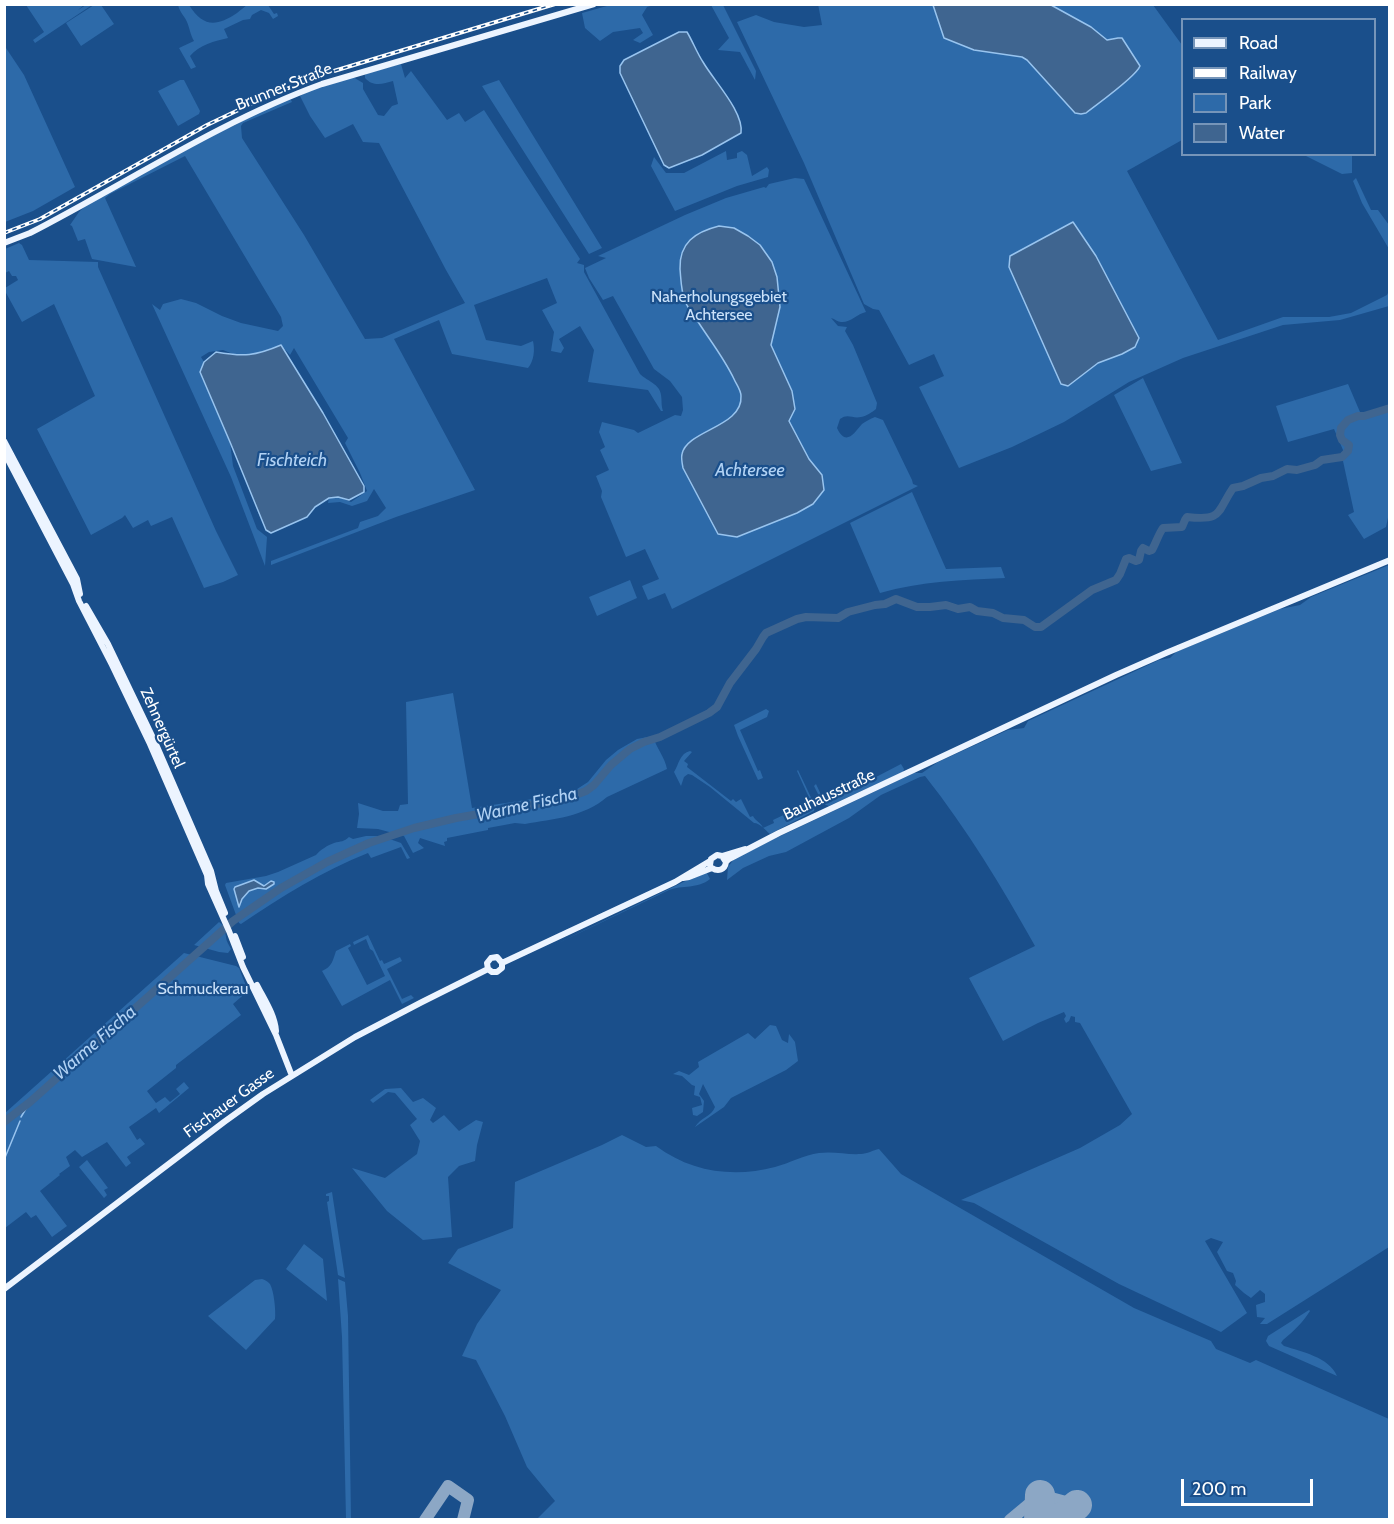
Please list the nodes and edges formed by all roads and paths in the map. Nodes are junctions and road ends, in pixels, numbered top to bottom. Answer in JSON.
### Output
{"nodes":[{"id":1,"x":594,"y":4,"type":"edge"},
{"id":2,"x":4,"y":243,"type":"edge"},
{"id":3,"x":4,"y":441,"type":"edge"},
{"id":4,"x":4,"y":452,"type":"edge"},
{"id":5,"x":1389,"y":561,"type":"edge"},
{"id":6,"x":724,"y":859,"type":"junction"},
{"id":7,"x":711,"y":865,"type":"junction"},
{"id":8,"x":227,"y":921,"type":"junction"},
{"id":9,"x":502,"y":963,"type":"junction"},
{"id":10,"x":488,"y":969,"type":"junction"},
{"id":11,"x":292,"y":1076,"type":"junction"},
{"id":12,"x":4,"y":1289,"type":"edge"}],
"edges":[{"from":1,"to":2,"type":"main road","name":"Brunner Straße"},
{"from":3,"to":8,"type":"main road","name":"Zehnergürtel"},
{"from":4,"to":8,"type":"main road","name":"Zehnergürtel"},
{"from":5,"to":6,"type":"main road","name":"Bauhausstraße"},
{"from":6,"to":7,"type":"main road"},
{"from":6,"to":7,"type":"main road"},
{"from":7,"to":9,"type":"main road","name":"Fischauer Gasse"},
{"from":8,"to":11,"type":"main road","name":"Zehnergürtel"},
{"from":9,"to":10,"type":"main road","name":"Fischauer Gasse"},
{"from":9,"to":10,"type":"main road","name":"Fischauer Gasse"},
{"from":10,"to":11,"type":"main road","name":"Fischauer Gasse"},
{"from":11,"to":12,"type":"main road","name":"Fischauer Gasse"}]}
